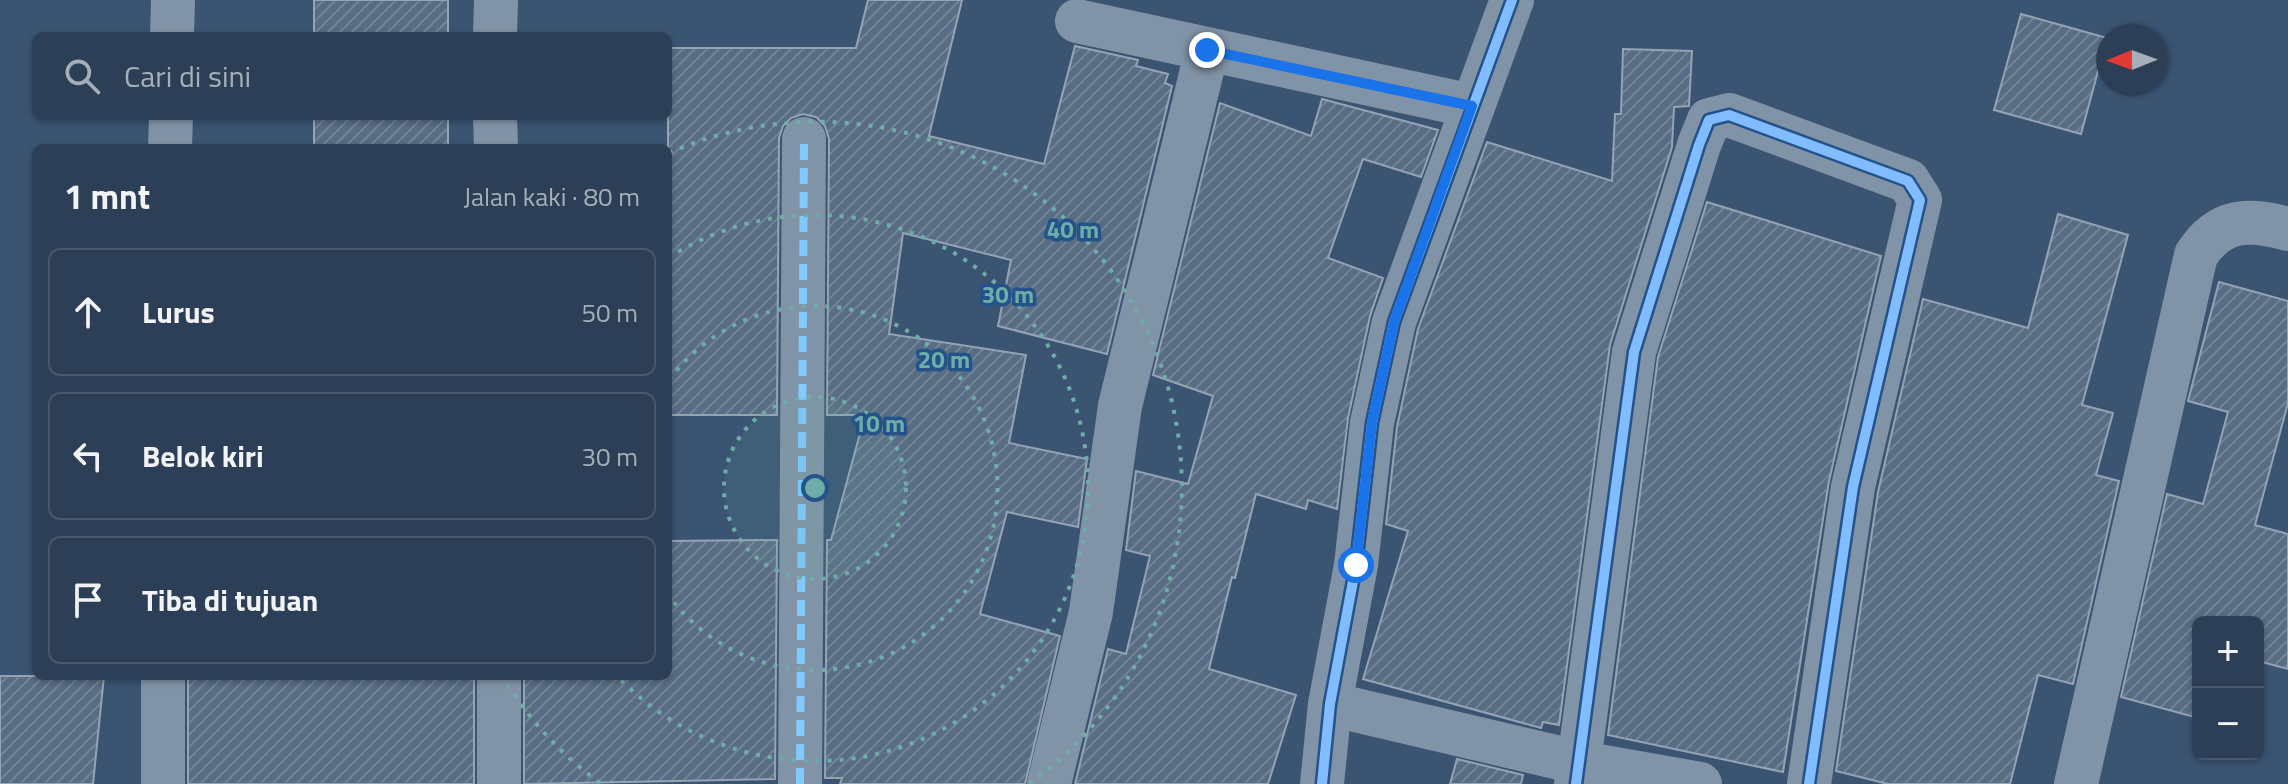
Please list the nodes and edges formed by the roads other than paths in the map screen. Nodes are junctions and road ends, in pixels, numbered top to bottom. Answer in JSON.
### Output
{"nodes":[{"id":1,"x":173,"y":0,"type":"edge"},
{"id":2,"x":496,"y":0,"type":"edge"},
{"id":3,"x":1512,"y":0,"type":"edge"},
{"id":4,"x":1077,"y":21,"type":"dead end"},
{"id":5,"x":172,"y":32,"type":"edge"},
{"id":6,"x":495,"y":32,"type":"edge"},
{"id":7,"x":1207,"y":50,"type":"junction"},
{"id":8,"x":1472,"y":106,"type":"junction"},
{"id":9,"x":171,"y":120,"type":"edge"},
{"id":10,"x":495,"y":120,"type":"edge"},
{"id":11,"x":804,"y":139,"type":"dead end"},
{"id":12,"x":170,"y":144,"type":"edge"},
{"id":13,"x":496,"y":144,"type":"edge"},
{"id":14,"x":2288,"y":229,"type":"edge"},
{"id":15,"x":163,"y":680,"type":"edge"},
{"id":16,"x":499,"y":680,"type":"edge"},
{"id":17,"x":1330,"y":704,"type":"junction"},
{"id":18,"x":1578,"y":773,"type":"edge"},
{"id":19,"x":163,"y":784,"type":"edge"},
{"id":20,"x":499,"y":784,"type":"edge"},
{"id":21,"x":800,"y":784,"type":"edge"},
{"id":22,"x":1049,"y":784,"type":"edge"},
{"id":23,"x":1322,"y":784,"type":"edge"},
{"id":24,"x":1700,"y":784,"type":"edge"},
{"id":25,"x":1809,"y":784,"type":"edge"},
{"id":26,"x":2076,"y":784,"type":"edge"}],
"edges":[{"from":1,"to":5,"type":"street"},
{"from":2,"to":6,"type":"street"},
{"from":3,"to":8,"type":"street"},
{"from":4,"to":7,"type":"street"},
{"from":7,"to":8,"type":"street"},
{"from":7,"to":22,"type":"street"},
{"from":8,"to":17,"type":"street"},
{"from":9,"to":12,"type":"street"},
{"from":10,"to":13,"type":"street"},
{"from":11,"to":21,"type":"street"},
{"from":14,"to":26,"type":"street"},
{"from":15,"to":19,"type":"street"},
{"from":16,"to":20,"type":"street"},
{"from":17,"to":18,"type":"street"},
{"from":17,"to":23,"type":"street"},
{"from":18,"to":24,"type":"street"},
{"from":18,"to":25,"type":"street"}]}
